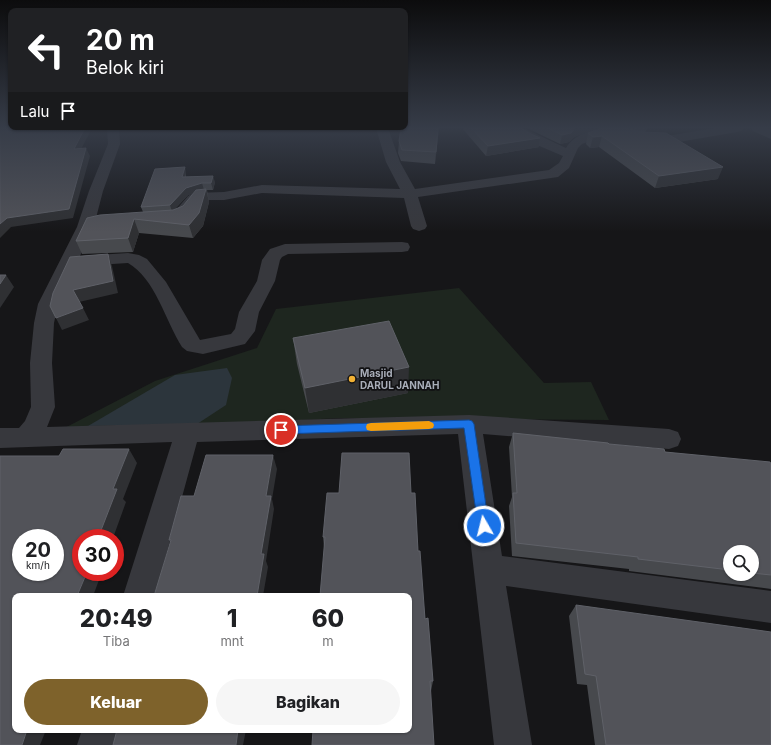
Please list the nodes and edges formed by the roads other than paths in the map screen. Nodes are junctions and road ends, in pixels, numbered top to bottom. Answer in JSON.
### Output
{"nodes":[{"id":1,"x":107,"y":163,"type":"edge"},
{"id":2,"x":393,"y":163,"type":"edge"},
{"id":3,"x":566,"y":163,"type":"edge"},
{"id":4,"x":410,"y":194,"type":"junction"},
{"id":5,"x":168,"y":217,"type":"edge"},
{"id":6,"x":113,"y":221,"type":"edge"},
{"id":7,"x":419,"y":226,"type":"dead end"},
{"id":8,"x":85,"y":227,"type":"junction"},
{"id":9,"x":402,"y":247,"type":"dead end"},
{"id":10,"x":68,"y":262,"type":"junction"},
{"id":11,"x":469,"y":424,"type":"junction"},
{"id":12,"x":187,"y":432,"type":"junction"},
{"id":13,"x":25,"y":437,"type":"junction"},
{"id":14,"x":0,"y":438,"type":"edge"},
{"id":15,"x":668,"y":439,"type":"dead end"},
{"id":16,"x":490,"y":569,"type":"junction"},
{"id":17,"x":140,"y":593,"type":"edge"},
{"id":18,"x":771,"y":607,"type":"edge"},
{"id":19,"x":99,"y":733,"type":"edge"},
{"id":20,"x":96,"y":745,"type":"edge"},
{"id":21,"x":513,"y":745,"type":"edge"}],
"edges":[{"from":1,"to":8,"type":"street"},
{"from":2,"to":4,"type":"street"},
{"from":3,"to":4,"type":"street"},
{"from":4,"to":5,"type":"street"},
{"from":4,"to":7,"type":"street"},
{"from":6,"to":8,"type":"street"},
{"from":8,"to":10,"type":"street"},
{"from":9,"to":10,"type":"street"},
{"from":10,"to":13,"type":"street"},
{"from":11,"to":12,"type":"street"},
{"from":11,"to":15,"type":"street"},
{"from":11,"to":16,"type":"street"},
{"from":12,"to":13,"type":"street"},
{"from":12,"to":17,"type":"street"},
{"from":13,"to":14,"type":"street"},
{"from":16,"to":18,"type":"street"},
{"from":16,"to":21,"type":"street"},
{"from":19,"to":20,"type":"street"}]}
